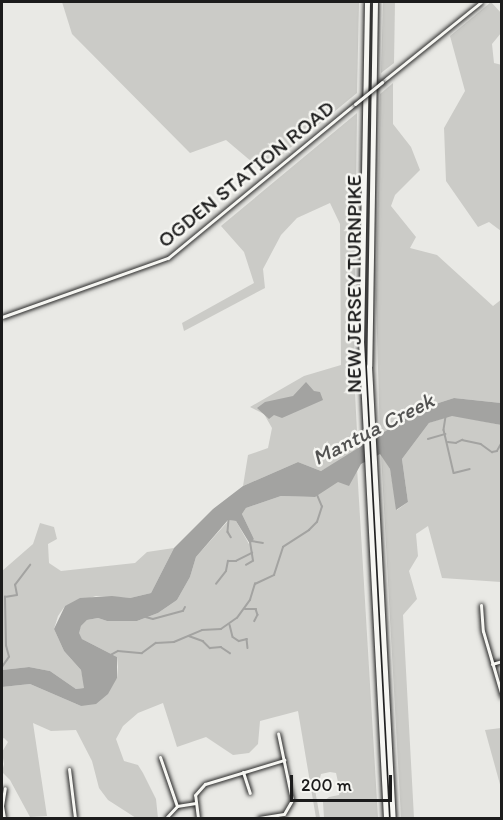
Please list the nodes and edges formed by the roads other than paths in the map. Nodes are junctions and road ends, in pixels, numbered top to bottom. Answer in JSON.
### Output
{"nodes":[{"id":1,"x":367,"y":2,"type":"edge"},
{"id":2,"x":375,"y":2,"type":"edge"},
{"id":3,"x":481,"y":2,"type":"edge"},
{"id":4,"x":2,"y":317,"type":"edge"},
{"id":5,"x":481,"y":605,"type":"dead end"},
{"id":6,"x":501,"y":661,"type":"edge"},
{"id":7,"x":492,"y":664,"type":"junction"},
{"id":8,"x":501,"y":696,"type":"edge"},
{"id":9,"x":278,"y":733,"type":"dead end"},
{"id":10,"x":160,"y":757,"type":"dead end"},
{"id":11,"x":284,"y":760,"type":"junction"},
{"id":12,"x":69,"y":769,"type":"dead end"},
{"id":13,"x":243,"y":772,"type":"junction"},
{"id":14,"x":5,"y":788,"type":"dead end"},
{"id":15,"x":250,"y":793,"type":"dead end"},
{"id":16,"x":196,"y":803,"type":"junction"},
{"id":17,"x":177,"y":806,"type":"junction"},
{"id":18,"x":4,"y":819,"type":"edge"},
{"id":19,"x":75,"y":819,"type":"edge"},
{"id":20,"x":166,"y":819,"type":"edge"},
{"id":21,"x":198,"y":819,"type":"edge"},
{"id":22,"x":259,"y":819,"type":"edge"},
{"id":23,"x":386,"y":819,"type":"edge"},
{"id":24,"x":393,"y":819,"type":"edge"}],
"edges":[{"from":1,"to":23,"type":"highway","name":"NEW JERSEY TURNPIKE"},
{"from":2,"to":24,"type":"highway","name":"NEW JERSEY TURNPIKE"},
{"from":3,"to":4,"type":"street","name":"OGDEN STATION ROAD","bridge":true},
{"from":5,"to":7,"type":"street"},
{"from":6,"to":7,"type":"street"},
{"from":7,"to":8,"type":"street"},
{"from":9,"to":11,"type":"street"},
{"from":10,"to":17,"type":"street"},
{"from":11,"to":13,"type":"street"},
{"from":11,"to":22,"type":"street"},
{"from":12,"to":19,"type":"street"},
{"from":13,"to":15,"type":"street"},
{"from":13,"to":16,"type":"street"},
{"from":14,"to":18,"type":"street"},
{"from":16,"to":17,"type":"street"},
{"from":16,"to":21,"type":"street"},
{"from":17,"to":20,"type":"street"}]}
